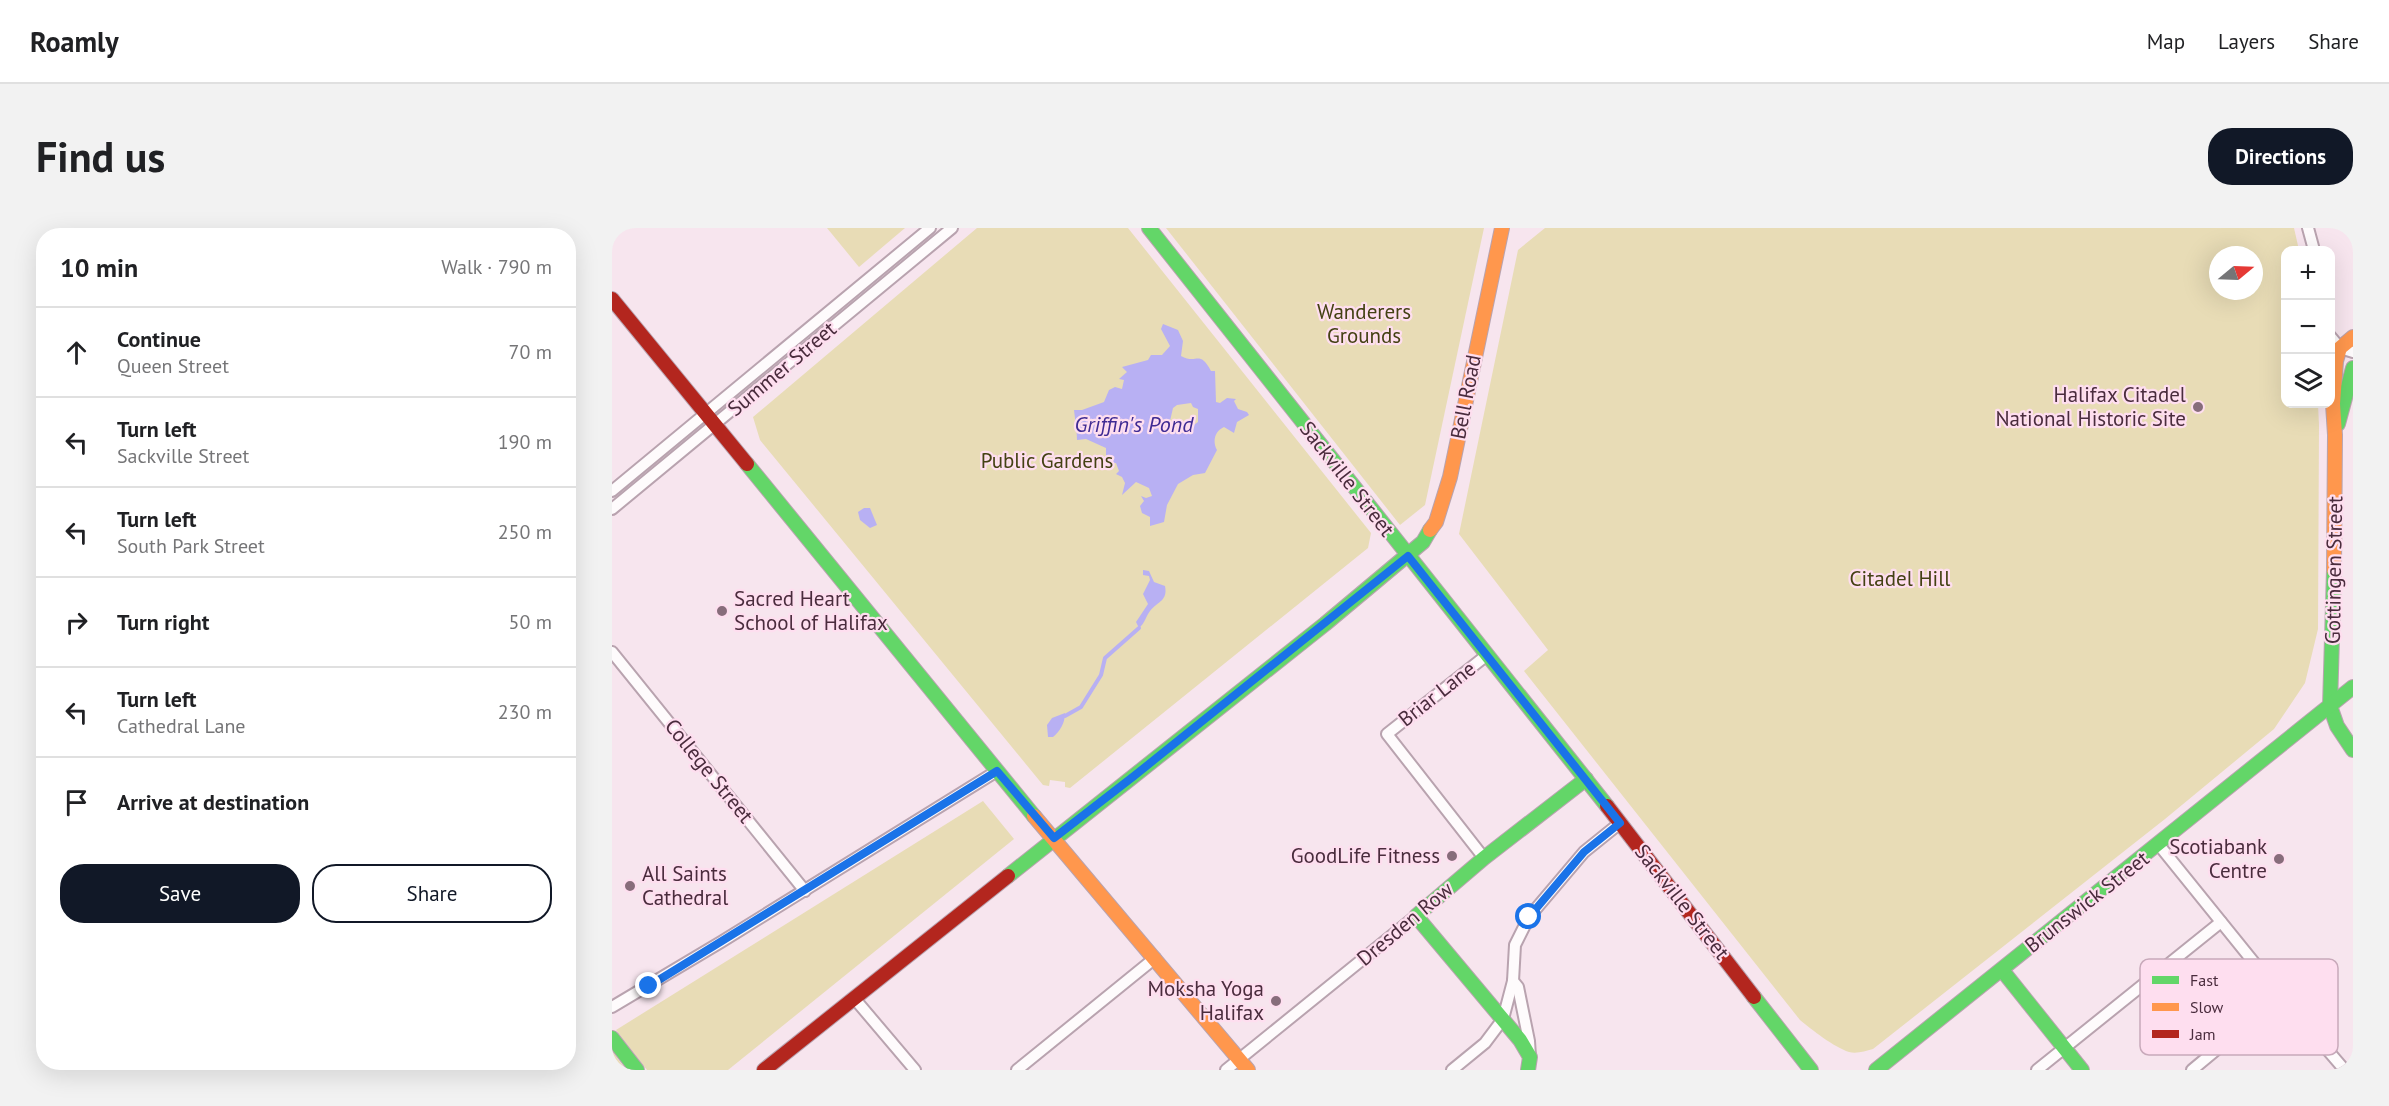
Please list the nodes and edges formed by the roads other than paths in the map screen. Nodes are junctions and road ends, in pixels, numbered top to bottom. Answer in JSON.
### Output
{"nodes":[{"id":1,"x":930,"y":228,"type":"edge"},
{"id":2,"x":952,"y":228,"type":"edge"},
{"id":3,"x":1149,"y":228,"type":"edge"},
{"id":4,"x":1502,"y":228,"type":"edge"},
{"id":5,"x":2308,"y":228,"type":"edge"},
{"id":6,"x":2313,"y":246,"type":"edge"},
{"id":7,"x":612,"y":299,"type":"edge"},
{"id":8,"x":2353,"y":337,"type":"edge"},
{"id":9,"x":2335,"y":340,"type":"edge"},
{"id":10,"x":2347,"y":350,"type":"edge"},
{"id":11,"x":2353,"y":368,"type":"edge"},
{"id":12,"x":710,"y":419,"type":"junction"},
{"id":13,"x":2336,"y":435,"type":"junction"},
{"id":14,"x":612,"y":491,"type":"edge"},
{"id":15,"x":612,"y":509,"type":"edge"},
{"id":16,"x":1408,"y":556,"type":"junction"},
{"id":17,"x":612,"y":652,"type":"edge"},
{"id":18,"x":1486,"y":655,"type":"junction"},
{"id":19,"x":2353,"y":687,"type":"edge"},
{"id":20,"x":2330,"y":706,"type":"junction"},
{"id":21,"x":2353,"y":750,"type":"edge"},
{"id":22,"x":997,"y":771,"type":"junction"},
{"id":23,"x":1586,"y":779,"type":"junction"},
{"id":24,"x":1620,"y":823,"type":"junction"},
{"id":25,"x":1054,"y":838,"type":"junction"},
{"id":26,"x":2159,"y":845,"type":"junction"},
{"id":27,"x":1484,"y":858,"type":"junction"},
{"id":28,"x":805,"y":891,"type":"junction"},
{"id":29,"x":1416,"y":916,"type":"junction"},
{"id":30,"x":2221,"y":922,"type":"junction"},
{"id":31,"x":1155,"y":958,"type":"junction"},
{"id":32,"x":2175,"y":959,"type":"edge"},
{"id":33,"x":2251,"y":959,"type":"edge"},
{"id":34,"x":2002,"y":970,"type":"junction"},
{"id":35,"x":1513,"y":981,"type":"junction"},
{"id":36,"x":2140,"y":987,"type":"edge"},
{"id":37,"x":854,"y":998,"type":"junction"},
{"id":38,"x":612,"y":1007,"type":"edge"},
{"id":39,"x":1503,"y":1019,"type":"junction"},
{"id":40,"x":612,"y":1038,"type":"edge"},
{"id":41,"x":2064,"y":1048,"type":"junction"},
{"id":42,"x":2210,"y":1055,"type":"edge"},
{"id":43,"x":2330,"y":1055,"type":"edge"},
{"id":44,"x":2353,"y":1060,"type":"edge"},
{"id":45,"x":1529,"y":1063,"type":"edge"},
{"id":46,"x":1244,"y":1065,"type":"edge"},
{"id":47,"x":2342,"y":1069,"type":"edge"},
{"id":48,"x":637,"y":1070,"type":"edge"},
{"id":49,"x":764,"y":1070,"type":"edge"},
{"id":50,"x":915,"y":1070,"type":"edge"},
{"id":51,"x":1017,"y":1070,"type":"edge"},
{"id":52,"x":1226,"y":1070,"type":"edge"},
{"id":53,"x":1452,"y":1070,"type":"edge"},
{"id":54,"x":1811,"y":1070,"type":"edge"},
{"id":55,"x":1876,"y":1070,"type":"edge"},
{"id":56,"x":2037,"y":1070,"type":"edge"},
{"id":57,"x":2082,"y":1070,"type":"edge"},
{"id":58,"x":2192,"y":1070,"type":"edge"}],
"edges":[{"from":1,"to":12,"type":"street","name":"Summer Street"},
{"from":2,"to":12,"type":"street","name":"Summer Street"},
{"from":3,"to":16,"type":"street","name":"Sackville Street"},
{"from":4,"to":16,"type":"street","name":"Bell Road"},
{"from":5,"to":6,"type":"street"},
{"from":7,"to":12,"type":"street"},
{"from":8,"to":10,"type":"street"},
{"from":9,"to":10,"type":"street"},
{"from":10,"to":13,"type":"street","name":"Gottingen Street"},
{"from":11,"to":13,"type":"street","name":"Gottingen Street"},
{"from":12,"to":14,"type":"street","name":"Summer Street"},
{"from":12,"to":15,"type":"street","name":"Summer Street"},
{"from":12,"to":22,"type":"street"},
{"from":13,"to":20,"type":"street","name":"Gottingen Street"},
{"from":16,"to":18,"type":"street","name":"Sackville Street"},
{"from":16,"to":25,"type":"street","name":"Bell Road"},
{"from":17,"to":28,"type":"street","name":"College Street"},
{"from":18,"to":23,"type":"street","name":"Sackville Street"},
{"from":18,"to":27,"type":"street","name":"Briar Lane"},
{"from":19,"to":20,"type":"street","name":"Brunswick Street"},
{"from":20,"to":21,"type":"street"},
{"from":20,"to":26,"type":"street","name":"Brunswick Street"},
{"from":22,"to":25,"type":"street"},
{"from":22,"to":28,"type":"street"},
{"from":23,"to":24,"type":"street","name":"Sackville Street"},
{"from":23,"to":27,"type":"street","name":"Dresden Row"},
{"from":24,"to":35,"type":"street"},
{"from":24,"to":54,"type":"street","name":"Sackville Street"},
{"from":25,"to":31,"type":"street"},
{"from":25,"to":37,"type":"street","name":"Bell Road"},
{"from":26,"to":30,"type":"street"},
{"from":26,"to":34,"type":"street","name":"Brunswick Street"},
{"from":27,"to":29,"type":"street","name":"Dresden Row"},
{"from":28,"to":38,"type":"street"},
{"from":29,"to":39,"type":"street"},
{"from":29,"to":46,"type":"street","name":"Dresden Row"},
{"from":30,"to":32,"type":"street"},
{"from":30,"to":33,"type":"street"},
{"from":31,"to":46,"type":"street"},
{"from":31,"to":51,"type":"street"},
{"from":34,"to":41,"type":"street"},
{"from":34,"to":55,"type":"street","name":"Brunswick Street"},
{"from":35,"to":39,"type":"street"},
{"from":35,"to":45,"type":"street"},
{"from":36,"to":41,"type":"street"},
{"from":37,"to":49,"type":"street","name":"Bell Road"},
{"from":37,"to":50,"type":"street"},
{"from":39,"to":45,"type":"street"},
{"from":39,"to":53,"type":"street"},
{"from":40,"to":48,"type":"street"},
{"from":41,"to":56,"type":"street"},
{"from":41,"to":57,"type":"street"},
{"from":42,"to":58,"type":"street"},
{"from":43,"to":47,"type":"street"},
{"from":44,"to":47,"type":"street"},
{"from":46,"to":52,"type":"street","name":"Dresden Row"}]}
